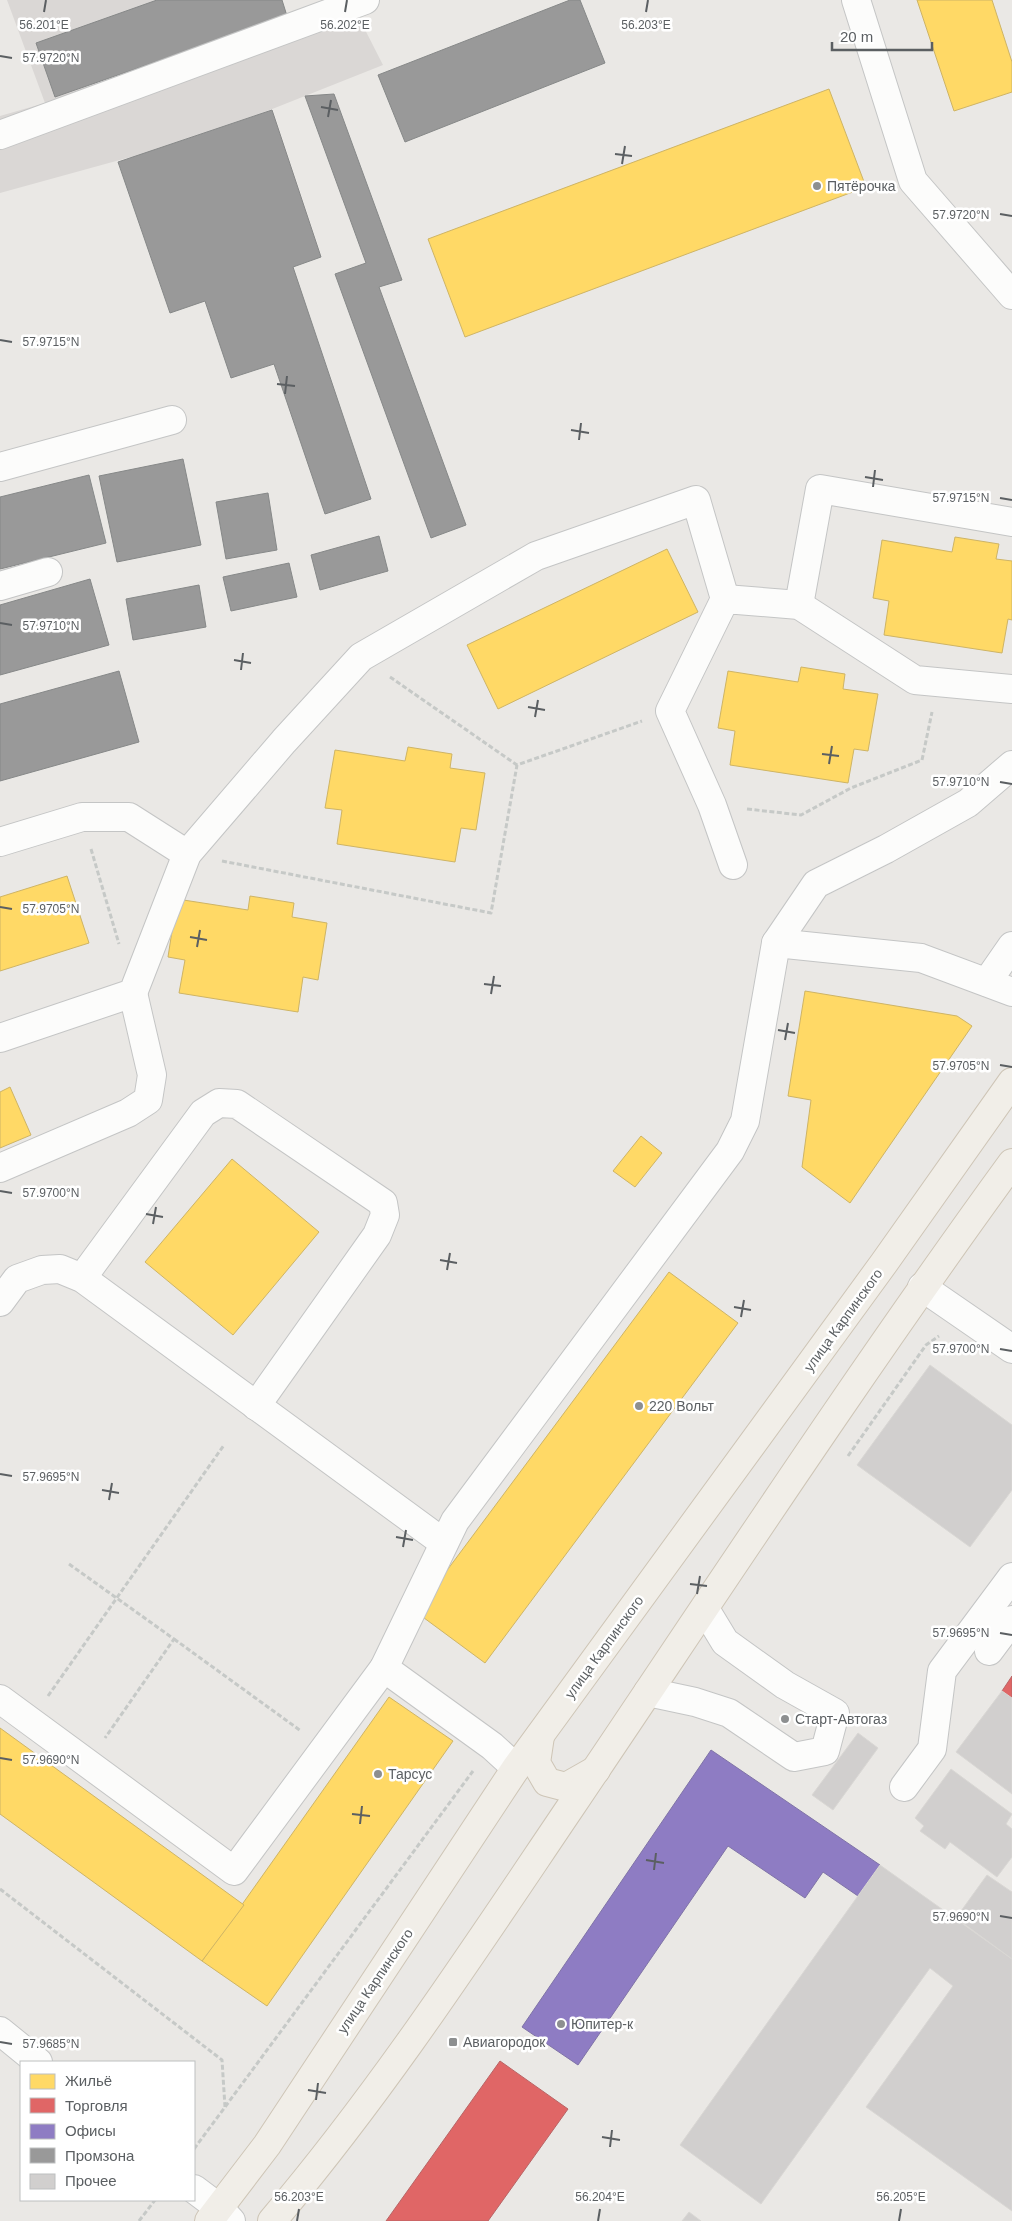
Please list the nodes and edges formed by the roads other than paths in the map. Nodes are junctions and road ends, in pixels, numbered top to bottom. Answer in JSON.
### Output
{"nodes":[{"id":1,"x":365,"y":0,"type":"edge"},
{"id":2,"x":856,"y":0,"type":"edge"},
{"id":3,"x":313,"y":9,"type":"edge"},
{"id":4,"x":0,"y":135,"type":"edge"},
{"id":5,"x":1012,"y":295,"type":"edge"},
{"id":6,"x":172,"y":420,"type":"dead end"},
{"id":7,"x":0,"y":467,"type":"edge"},
{"id":8,"x":1012,"y":522,"type":"edge"},
{"id":9,"x":48,"y":572,"type":"dead end"},
{"id":10,"x":0,"y":586,"type":"edge"},
{"id":11,"x":725,"y":599,"type":"junction"},
{"id":12,"x":799,"y":605,"type":"junction"},
{"id":13,"x":1012,"y":690,"type":"edge"},
{"id":14,"x":1012,"y":765,"type":"edge"},
{"id":15,"x":0,"y":842,"type":"edge"},
{"id":16,"x":187,"y":854,"type":"junction"},
{"id":17,"x":734,"y":866,"type":"dead end"},
{"id":18,"x":776,"y":943,"type":"junction"},
{"id":19,"x":1012,"y":946,"type":"edge"},
{"id":20,"x":1000,"y":987,"type":"edge"},
{"id":21,"x":133,"y":993,"type":"junction"},
{"id":22,"x":0,"y":1038,"type":"edge"},
{"id":23,"x":1012,"y":1082,"type":"edge"},
{"id":24,"x":1012,"y":1163,"type":"edge"},
{"id":25,"x":0,"y":1168,"type":"edge"},
{"id":26,"x":82,"y":1278,"type":"junction"},
{"id":27,"x":922,"y":1287,"type":"junction"},
{"id":28,"x":0,"y":1302,"type":"edge"},
{"id":29,"x":1012,"y":1349,"type":"edge"},
{"id":30,"x":256,"y":1406,"type":"junction"},
{"id":31,"x":444,"y":1544,"type":"junction"},
{"id":32,"x":1012,"y":1578,"type":"edge"},
{"id":33,"x":705,"y":1609,"type":"junction"},
{"id":34,"x":1012,"y":1620,"type":"edge"},
{"id":35,"x":989,"y":1651,"type":"dead end"},
{"id":36,"x":384,"y":1668,"type":"junction"},
{"id":37,"x":648,"y":1692,"type":"junction"},
{"id":38,"x":0,"y":1699,"type":"edge"},
{"id":39,"x":540,"y":1736,"type":"junction"},
{"id":40,"x":516,"y":1768,"type":"junction"},
{"id":41,"x":596,"y":1770,"type":"junction"},
{"id":42,"x":904,"y":1787,"type":"dead end"},
{"id":43,"x":0,"y":2031,"type":"edge"},
{"id":44,"x":37,"y":2061,"type":"edge"},
{"id":45,"x":195,"y":2190,"type":"edge"},
{"id":46,"x":219,"y":2216,"type":"edge"},
{"id":47,"x":272,"y":2221,"type":"edge"}],
"edges":[{"from":1,"to":3,"type":"street"},
{"from":2,"to":5,"type":"street"},
{"from":3,"to":4,"type":"street"},
{"from":6,"to":7,"type":"street"},
{"from":8,"to":12,"type":"street"},
{"from":9,"to":10,"type":"street"},
{"from":11,"to":12,"type":"street"},
{"from":11,"to":16,"type":"street"},
{"from":11,"to":17,"type":"street"},
{"from":12,"to":13,"type":"street"},
{"from":14,"to":18,"type":"street"},
{"from":15,"to":16,"type":"street"},
{"from":16,"to":21,"type":"street"},
{"from":18,"to":20,"type":"street"},
{"from":18,"to":31,"type":"street"},
{"from":19,"to":20,"type":"street"},
{"from":21,"to":22,"type":"street"},
{"from":21,"to":25,"type":"street"},
{"from":23,"to":39,"type":"main road","name":"улица Карпинского"},
{"from":24,"to":27,"type":"main road"},
{"from":26,"to":28,"type":"street"},
{"from":26,"to":30,"type":"street"},
{"from":26,"to":30,"type":"street"},
{"from":27,"to":29,"type":"street"},
{"from":27,"to":33,"type":"main road"},
{"from":30,"to":31,"type":"street"},
{"from":31,"to":36,"type":"street"},
{"from":32,"to":42,"type":"street"},
{"from":33,"to":37,"type":"main road"},
{"from":33,"to":37,"type":"street"},
{"from":34,"to":35,"type":"street"},
{"from":36,"to":38,"type":"street"},
{"from":36,"to":40,"type":"street"},
{"from":37,"to":41,"type":"main road"},
{"from":39,"to":40,"type":"main road","name":"улица Карпинского"},
{"from":39,"to":41,"type":"main road"},
{"from":40,"to":46,"type":"main road","name":"улица Карпинского"},
{"from":41,"to":47,"type":"main road"},
{"from":43,"to":44,"type":"street"},
{"from":45,"to":46,"type":"street"}]}
